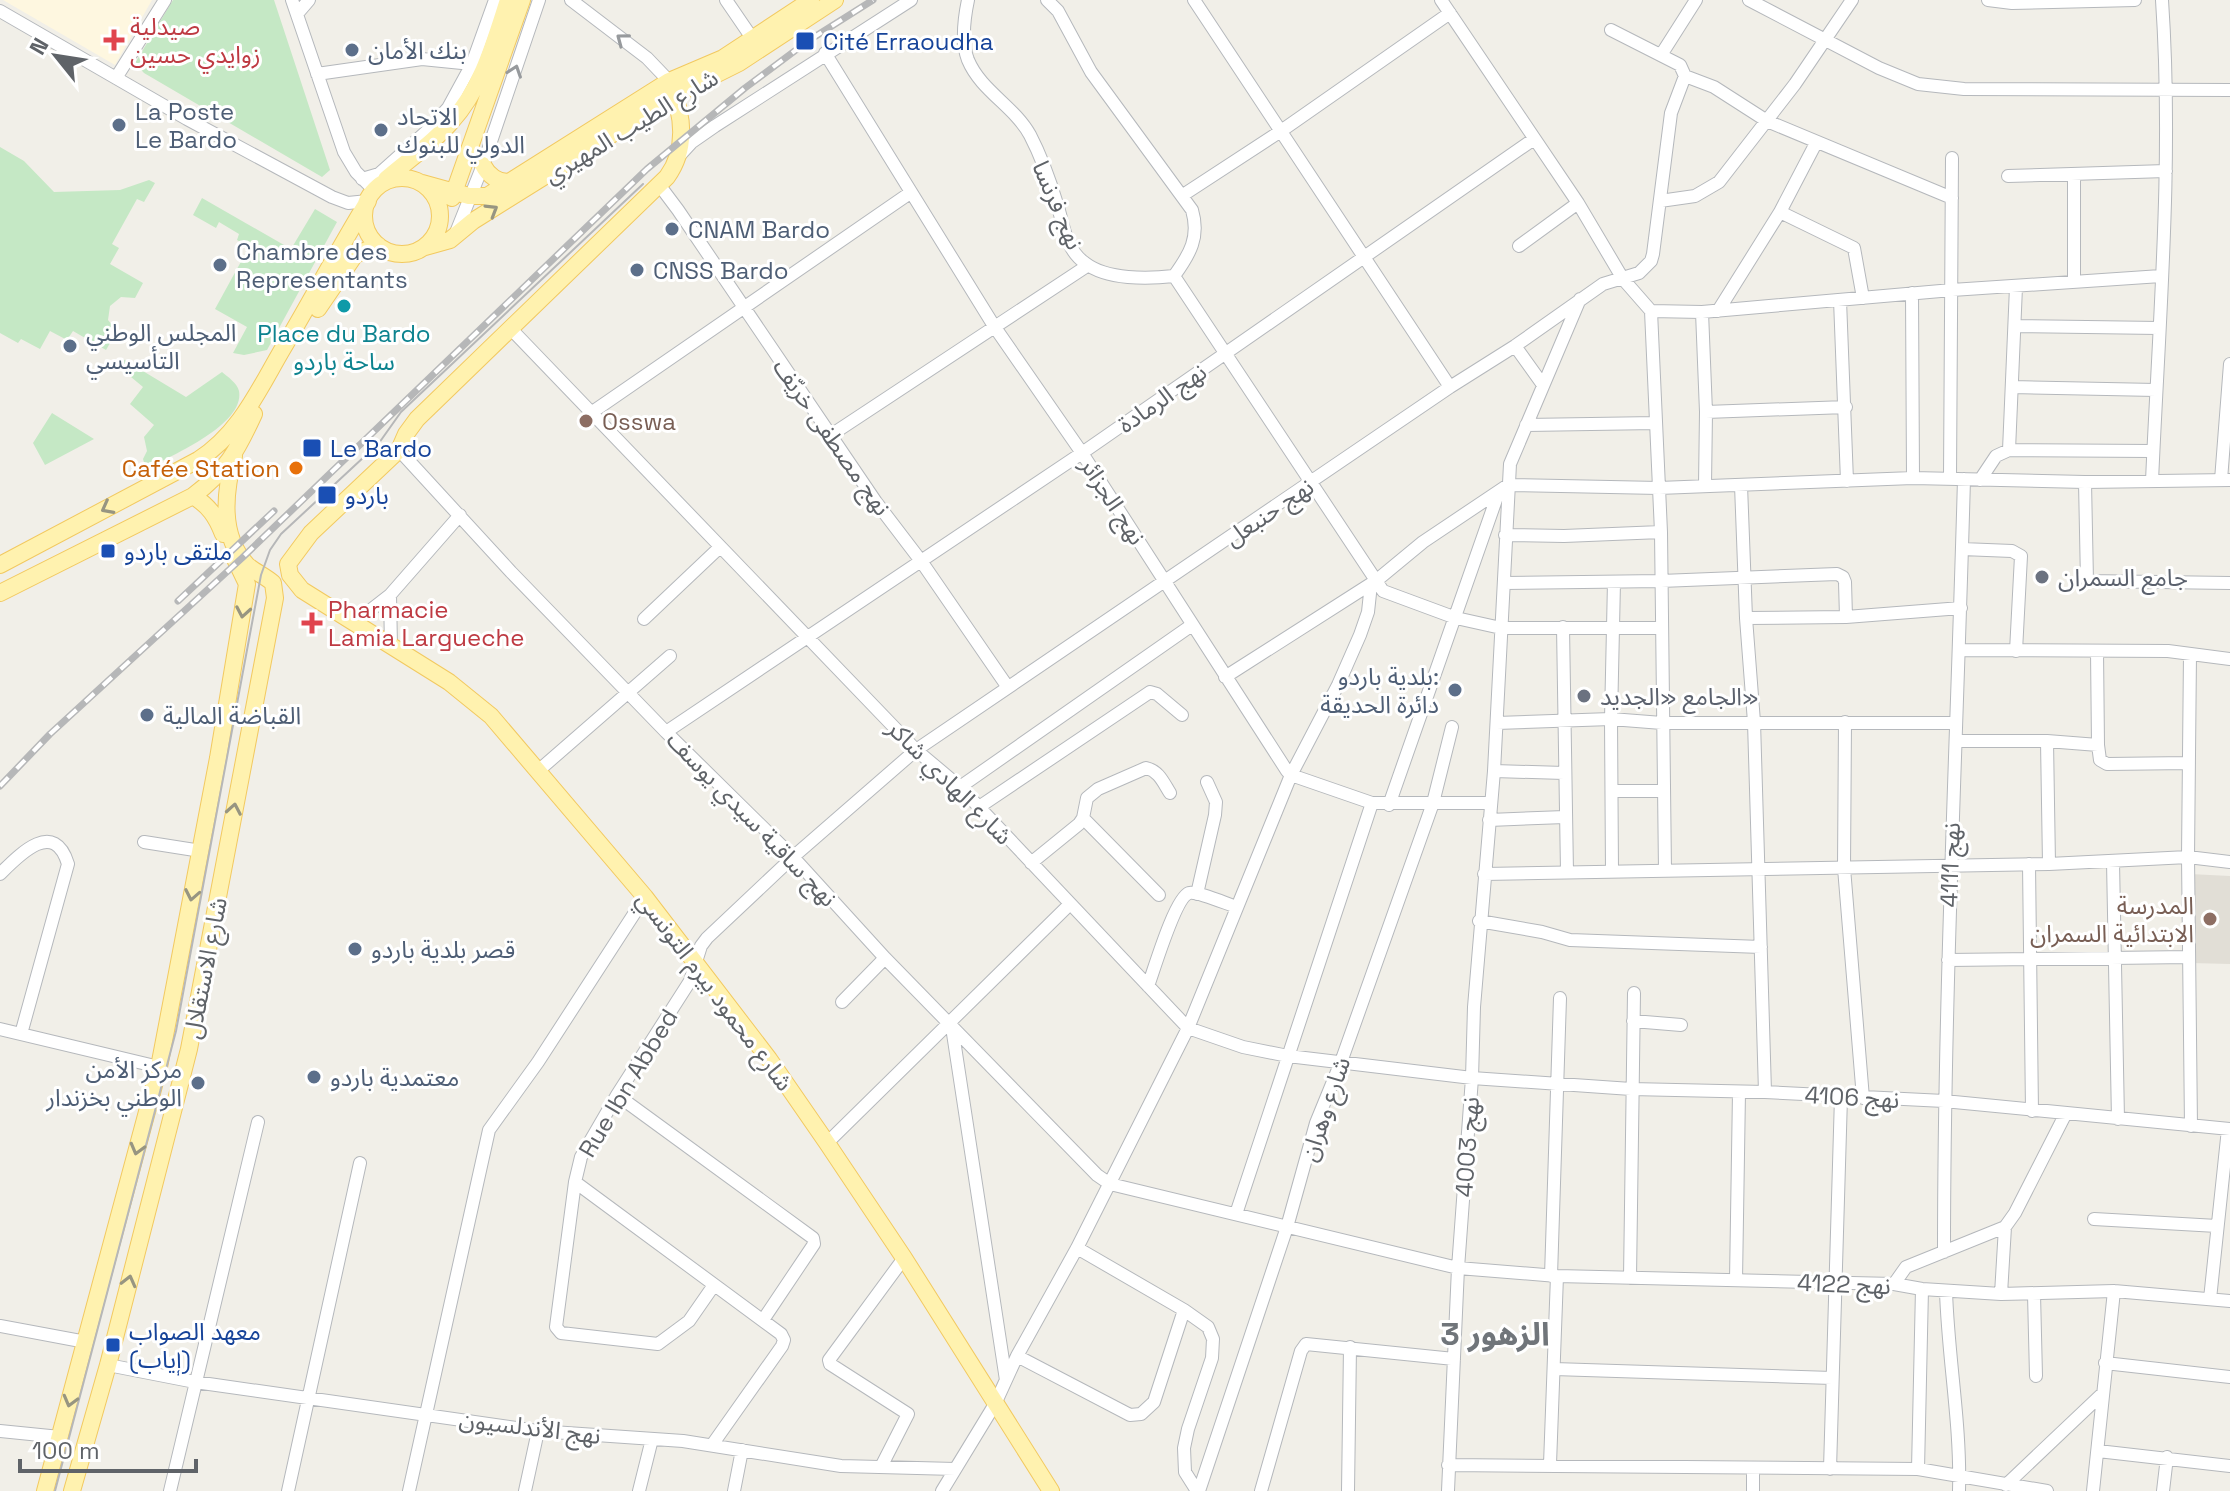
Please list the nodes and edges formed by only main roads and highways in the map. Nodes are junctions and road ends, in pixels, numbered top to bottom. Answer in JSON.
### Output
{"nodes":[{"id":1,"x":508,"y":0,"type":"edge"},
{"id":2,"x":522,"y":0,"type":"edge"},
{"id":3,"x":811,"y":0,"type":"edge"},
{"id":4,"x":835,"y":0,"type":"edge"},
{"id":5,"x":672,"y":88,"type":"junction"},
{"id":6,"x":483,"y":165,"type":"road end"},
{"id":7,"x":510,"y":182,"type":"junction"},
{"id":8,"x":422,"y":183,"type":"junction"},
{"id":9,"x":371,"y":189,"type":"junction"},
{"id":10,"x":462,"y":194,"type":"junction"},
{"id":11,"x":440,"y":221,"type":"junction"},
{"id":12,"x":378,"y":245,"type":"junction"},
{"id":13,"x":425,"y":247,"type":"junction"},
{"id":14,"x":234,"y":456,"type":"junction"},
{"id":15,"x":134,"y":494,"type":"junction"},
{"id":16,"x":193,"y":496,"type":"junction"},
{"id":17,"x":146,"y":518,"type":"junction"},
{"id":18,"x":43,"y":542,"type":"junction"},
{"id":19,"x":0,"y":565,"type":"edge"},
{"id":20,"x":54,"y":565,"type":"junction"},
{"id":21,"x":0,"y":593,"type":"edge"},
{"id":22,"x":45,"y":1491,"type":"edge"},
{"id":23,"x":72,"y":1491,"type":"edge"},
{"id":24,"x":1051,"y":1491,"type":"edge"}],
"edges":[{"from":1,"to":9,"type":"main road"},
{"from":2,"to":10,"type":"main road"},
{"from":3,"to":5,"type":"main road","name":"شارع الطيب المهيري"},
{"from":4,"to":5,"type":"main road","name":"شارع الطيب المهيري"},
{"from":5,"to":7,"type":"main road","name":"شارع الطيب المهيري"},
{"from":13,"to":5,"type":"main road","name":"شارع الطيب المهيري","one_way":true},
{"from":5,"to":24,"type":"main road","name":"شارع محمود بيرم التونسي"},
{"from":6,"to":7,"type":"main road"},
{"from":7,"to":10,"type":"main road","name":"شارع الطيب المهيري"},
{"from":8,"to":9,"type":"main road"},
{"from":8,"to":10,"type":"main road"},
{"from":8,"to":11,"type":"main road"},
{"from":9,"to":12,"type":"main road"},
{"from":9,"to":15,"type":"main road"},
{"from":10,"to":11,"type":"main road"},
{"from":11,"to":13,"type":"main road"},
{"from":12,"to":13,"type":"main road"},
{"from":12,"to":14,"type":"main road"},
{"from":14,"to":16,"type":"main road"},
{"from":23,"to":14,"type":"main road","name":"شارع الاستقلال","one_way":true},
{"from":15,"to":17,"type":"main road"},
{"from":15,"to":18,"type":"main road","one_way":true},
{"from":16,"to":17,"type":"main road"},
{"from":16,"to":22,"type":"main road","name":"شارع الاستقلال","one_way":true},
{"from":17,"to":20,"type":"main road"},
{"from":18,"to":19,"type":"main road"},
{"from":18,"to":20,"type":"main road"},
{"from":20,"to":21,"type":"main road"}]}
